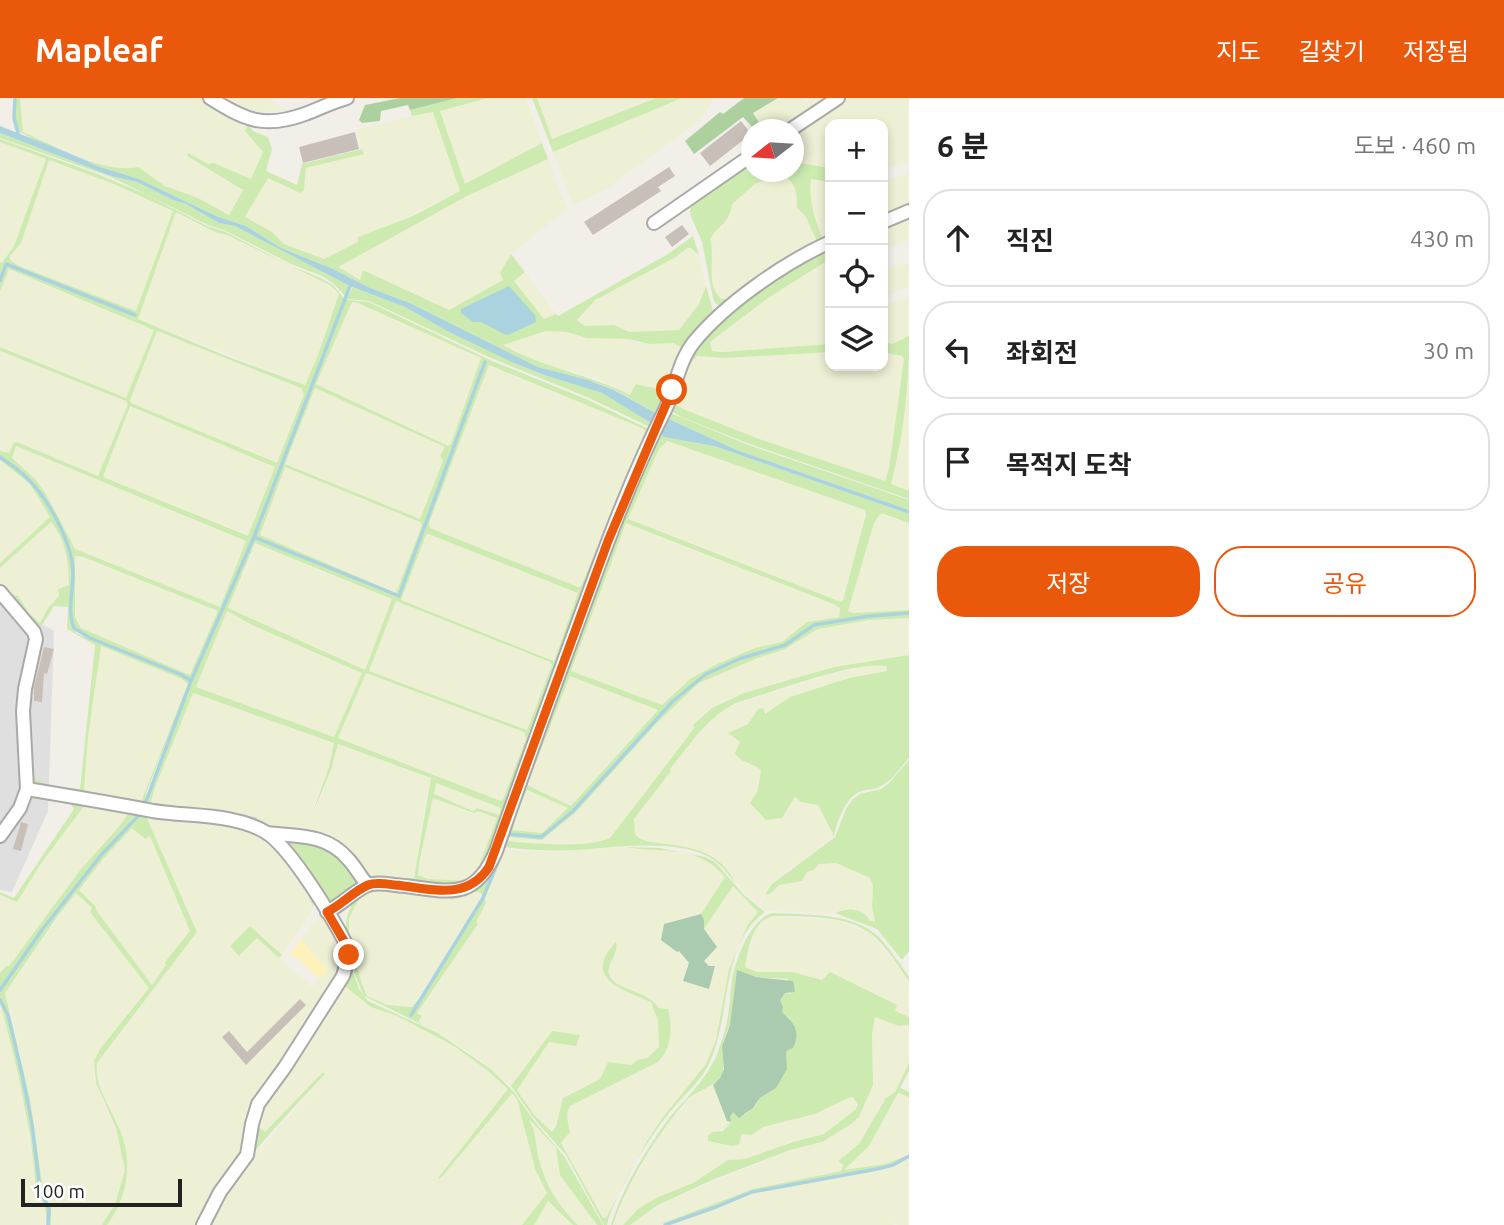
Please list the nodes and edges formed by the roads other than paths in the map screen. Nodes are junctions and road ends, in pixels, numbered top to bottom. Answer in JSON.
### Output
{"nodes":[{"id":1,"x":210,"y":98,"type":"edge"},
{"id":2,"x":347,"y":98,"type":"edge"},
{"id":3,"x":838,"y":98,"type":"edge"},
{"id":4,"x":804,"y":121,"type":"edge"},
{"id":5,"x":741,"y":162,"type":"edge"},
{"id":6,"x":909,"y":211,"type":"edge"},
{"id":7,"x":888,"y":220,"type":"edge"},
{"id":8,"x":654,"y":223,"type":"dead end"},
{"id":9,"x":825,"y":245,"type":"edge"},
{"id":10,"x":0,"y":592,"type":"edge"},
{"id":11,"x":27,"y":789,"type":"junction"},
{"id":12,"x":267,"y":833,"type":"junction"},
{"id":13,"x":0,"y":836,"type":"edge"},
{"id":14,"x":368,"y":885,"type":"junction"},
{"id":15,"x":327,"y":912,"type":"junction"},
{"id":16,"x":203,"y":1225,"type":"edge"}],
"edges":[{"from":1,"to":2,"type":"street"},
{"from":3,"to":4,"type":"street"},
{"from":5,"to":8,"type":"street"},
{"from":6,"to":7,"type":"street"},
{"from":9,"to":14,"type":"street"},
{"from":10,"to":11,"type":"street"},
{"from":11,"to":12,"type":"street"},
{"from":11,"to":13,"type":"street"},
{"from":12,"to":14,"type":"street"},
{"from":12,"to":15,"type":"street"},
{"from":14,"to":15,"type":"street"},
{"from":15,"to":16,"type":"street"}]}
